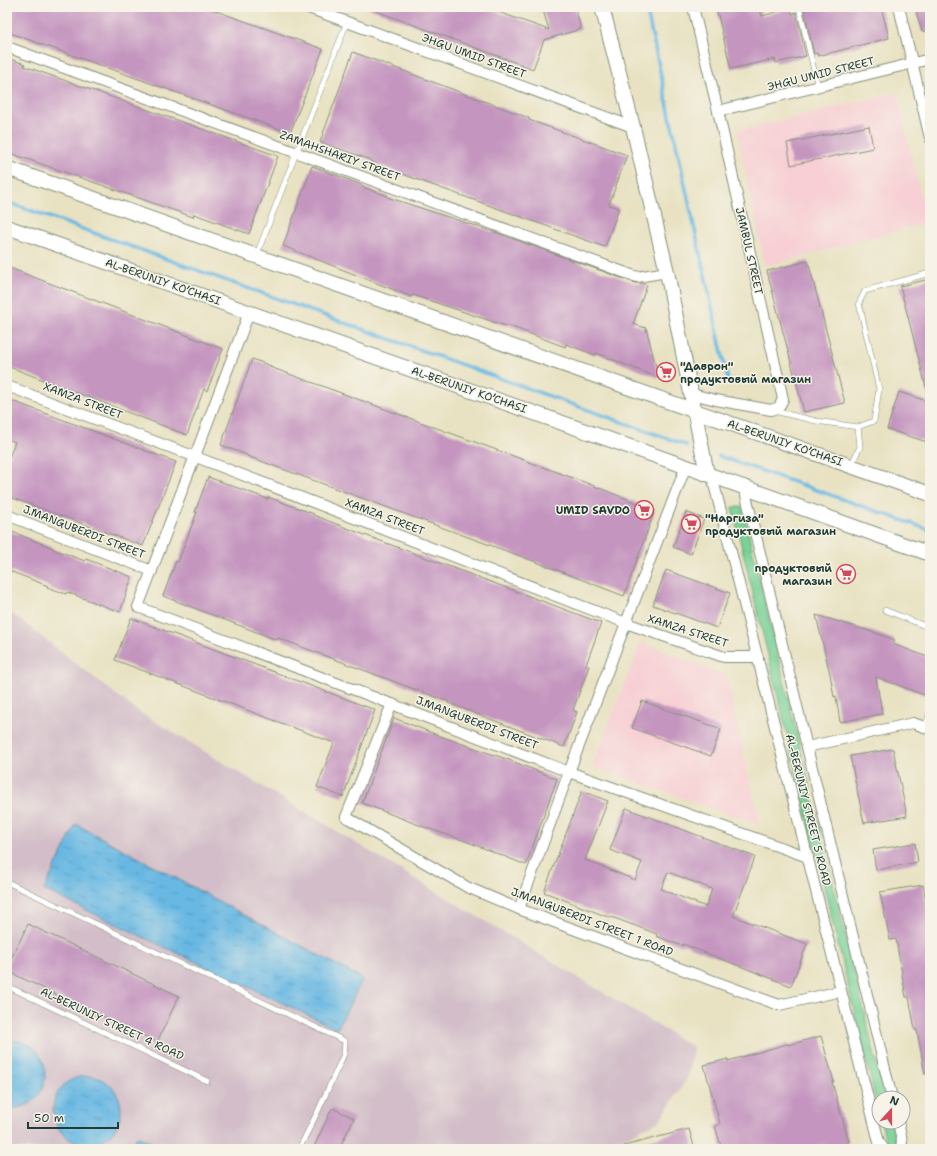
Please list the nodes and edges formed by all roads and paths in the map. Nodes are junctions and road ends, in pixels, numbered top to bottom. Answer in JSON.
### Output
{"nodes":[{"id":1,"x":306,"y":7,"type":"edge"},
{"id":2,"x":602,"y":7,"type":"edge"},
{"id":3,"x":693,"y":7,"type":"edge"},
{"id":4,"x":899,"y":7,"type":"edge"},
{"id":5,"x":800,"y":11,"type":"dead end"},
{"id":6,"x":347,"y":22,"type":"junction"},
{"id":7,"x":7,"y":47,"type":"edge"},
{"id":8,"x":930,"y":59,"type":"edge"},
{"id":9,"x":913,"y":63,"type":"junction"},
{"id":10,"x":818,"y":87,"type":"junction"},
{"id":11,"x":718,"y":111,"type":"junction"},
{"id":12,"x":633,"y":127,"type":"junction"},
{"id":13,"x":930,"y":138,"type":"edge"},
{"id":14,"x":296,"y":153,"type":"junction"},
{"id":15,"x":7,"y":168,"type":"edge"},
{"id":16,"x":7,"y":227,"type":"edge"},
{"id":17,"x":256,"y":256,"type":"junction"},
{"id":18,"x":667,"y":272,"type":"junction"},
{"id":19,"x":930,"y":273,"type":"edge"},
{"id":20,"x":249,"y":313,"type":"junction"},
{"id":21,"x":7,"y":386,"type":"edge"},
{"id":22,"x":692,"y":394,"type":"junction"},
{"id":23,"x":772,"y":410,"type":"junction"},
{"id":24,"x":695,"y":411,"type":"junction"},
{"id":25,"x":858,"y":427,"type":"junction"},
{"id":26,"x":196,"y":457,"type":"junction"},
{"id":27,"x":686,"y":466,"type":"junction"},
{"id":28,"x":850,"y":466,"type":"junction"},
{"id":29,"x":709,"y":475,"type":"junction"},
{"id":30,"x":744,"y":487,"type":"junction"},
{"id":31,"x":930,"y":494,"type":"edge"},
{"id":32,"x":7,"y":516,"type":"edge"},
{"id":33,"x":930,"y":554,"type":"edge"},
{"id":34,"x":152,"y":571,"type":"junction"},
{"id":35,"x":885,"y":610,"type":"dead end"},
{"id":36,"x":626,"y":623,"type":"junction"},
{"id":37,"x":930,"y":628,"type":"edge"},
{"id":38,"x":758,"y":657,"type":"junction"},
{"id":39,"x":392,"y":704,"type":"junction"},
{"id":40,"x":930,"y":713,"type":"edge"},
{"id":41,"x":927,"y":728,"type":"edge"},
{"id":42,"x":807,"y":747,"type":"junction"},
{"id":43,"x":569,"y":772,"type":"junction"},
{"id":44,"x":808,"y":857,"type":"junction"},
{"id":45,"x":7,"y":882,"type":"edge"},
{"id":46,"x":519,"y":909,"type":"junction"},
{"id":47,"x":7,"y":986,"type":"edge"},
{"id":48,"x":841,"y":991,"type":"junction"},
{"id":49,"x":208,"y":1081,"type":"dead end"},
{"id":50,"x":890,"y":1090,"type":"edge"},
{"id":51,"x":900,"y":1130,"type":"edge"},
{"id":52,"x":299,"y":1149,"type":"edge"},
{"id":53,"x":884,"y":1149,"type":"edge"},
{"id":54,"x":901,"y":1149,"type":"edge"}],
"edges":[{"from":1,"to":6,"type":"street","name":"ЭHGU UMID STREET"},
{"from":2,"to":12,"type":"main road"},
{"from":3,"to":11,"type":"street","name":"JAMBUL STREET"},
{"from":4,"to":9,"type":"street"},
{"from":5,"to":10,"type":"lane"},
{"from":6,"to":12,"type":"street","name":"ЭHGU UMID STREET"},
{"from":6,"to":14,"type":"lane"},
{"from":7,"to":14,"type":"street","name":"ZAMAHSHARIY STREET"},
{"from":8,"to":9,"type":"street","name":"ЭHGU UMID STREET"},
{"from":9,"to":10,"type":"street","name":"ЭHGU UMID STREET"},
{"from":9,"to":13,"type":"street"},
{"from":10,"to":11,"type":"street","name":"ЭHGU UMID STREET"},
{"from":11,"to":23,"type":"street","name":"JAMBUL STREET"},
{"from":12,"to":18,"type":"main road"},
{"from":14,"to":17,"type":"lane"},
{"from":14,"to":18,"type":"street","name":"ZAMAHSHARIY STREET"},
{"from":15,"to":17,"type":"main road","name":"AL-BERUNIY KO’CHASI"},
{"from":16,"to":20,"type":"main road","name":"AL-BERUNIY KO’CHASI"},
{"from":17,"to":24,"type":"main road","name":"AL-BERUNIY KO’CHASI"},
{"from":18,"to":22,"type":"main road"},
{"from":19,"to":25,"type":"lane"},
{"from":20,"to":26,"type":"street"},
{"from":20,"to":27,"type":"main road","name":"AL-BERUNIY KO’CHASI"},
{"from":21,"to":26,"type":"street","name":"XAMZA STREET"},
{"from":22,"to":23,"type":"street"},
{"from":22,"to":24,"type":"main road"},
{"from":23,"to":25,"type":"lane"},
{"from":24,"to":28,"type":"main road","name":"AL-BERUNIY KO’CHASI"},
{"from":24,"to":29,"type":"main road"},
{"from":25,"to":28,"type":"lane"},
{"from":26,"to":34,"type":"street"},
{"from":26,"to":36,"type":"street","name":"XAMZA STREET"},
{"from":27,"to":29,"type":"main road","name":"AL-BERUNIY KO’CHASI"},
{"from":27,"to":36,"type":"street"},
{"from":28,"to":31,"type":"main road","name":"AL-BERUNIY KO’CHASI"},
{"from":29,"to":30,"type":"main road","name":"AL-BERUNIY KO’CHASI"},
{"from":29,"to":38,"type":"street","name":"AL-BERUNIY STREET 5 ROAD"},
{"from":30,"to":33,"type":"main road","name":"AL-BERUNIY KO’CHASI"},
{"from":30,"to":42,"type":"street","name":"AL-BERUNIY STREET 5 ROAD"},
{"from":32,"to":34,"type":"street","name":"J.MANGUBERDI STREET"},
{"from":34,"to":39,"type":"street","name":"J.MANGUBERDI STREET"},
{"from":35,"to":37,"type":"lane"},
{"from":36,"to":38,"type":"street","name":"XAMZA STREET"},
{"from":36,"to":43,"type":"street"},
{"from":38,"to":44,"type":"street","name":"AL-BERUNIY STREET 5 ROAD"},
{"from":39,"to":43,"type":"street","name":"J.MANGUBERDI STREET"},
{"from":39,"to":46,"type":"street","name":"J.MANGUBERDI STREET 1 ROAD"},
{"from":40,"to":41,"type":"lane"},
{"from":41,"to":42,"type":"street","name":"AL-BERUNIY STREET 5 ROAD"},
{"from":42,"to":50,"type":"street","name":"AL-BERUNIY STREET 5 ROAD"},
{"from":43,"to":44,"type":"street","name":"J.MANGUBERDI STREET"},
{"from":43,"to":46,"type":"street"},
{"from":44,"to":48,"type":"street","name":"AL-BERUNIY STREET 5 ROAD"},
{"from":45,"to":52,"type":"lane"},
{"from":46,"to":48,"type":"street","name":"J.MANGUBERDI STREET 1 ROAD"},
{"from":47,"to":49,"type":"lane","name":"AL-BERUNIY STREET 4 ROAD"},
{"from":48,"to":53,"type":"street","name":"AL-BERUNIY STREET 5 ROAD"},
{"from":51,"to":54,"type":"street"}]}
